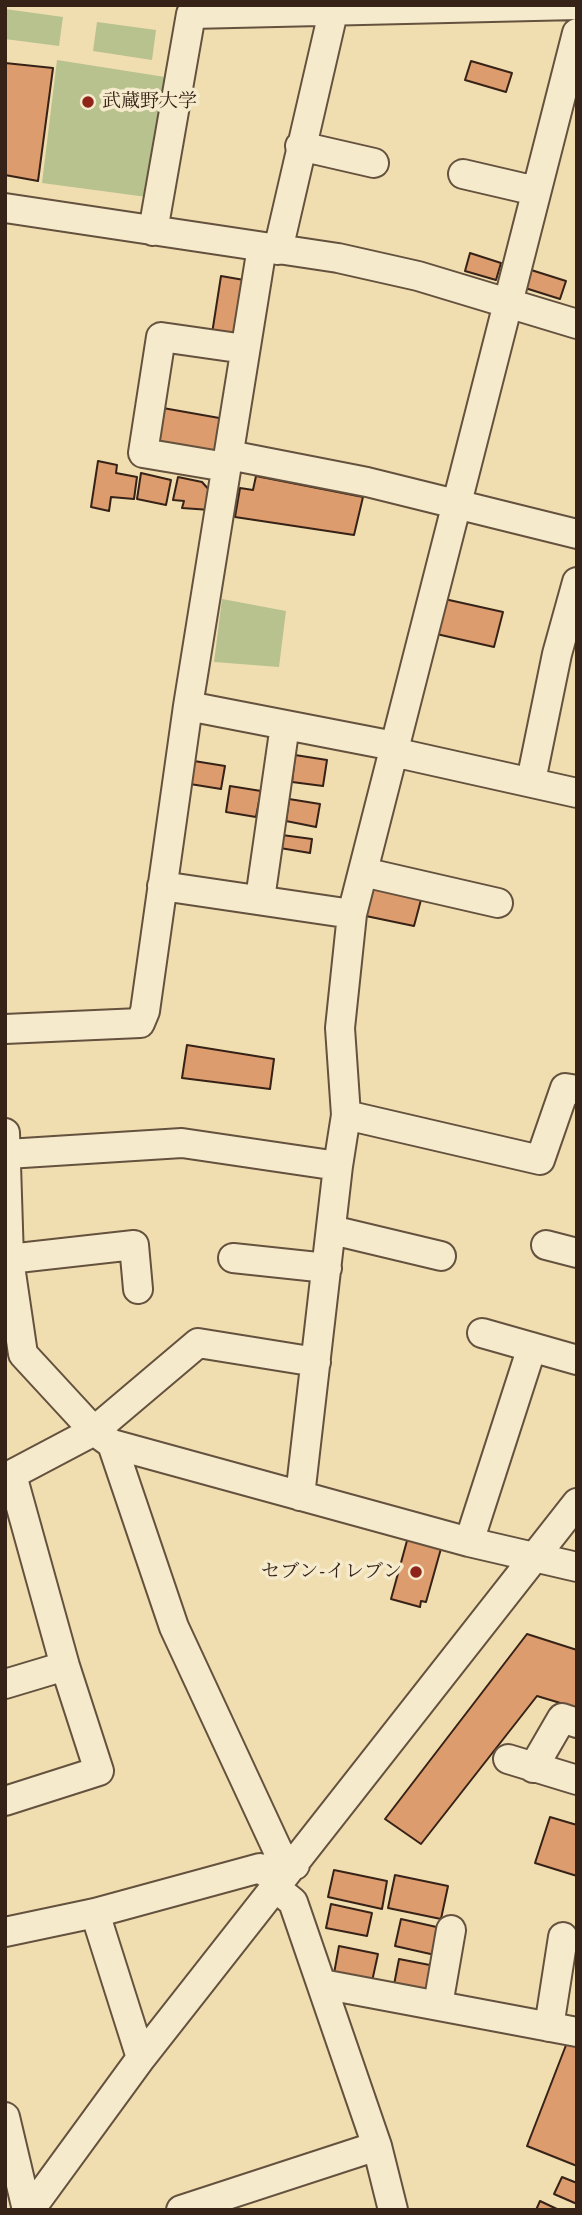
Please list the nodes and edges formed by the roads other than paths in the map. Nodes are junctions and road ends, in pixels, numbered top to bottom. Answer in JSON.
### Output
{"nodes":[{"id":1,"x":577,"y":5,"type":"edge"},
{"id":2,"x":436,"y":7,"type":"edge"},
{"id":3,"x":325,"y":8,"type":"edge"},
{"id":4,"x":577,"y":33,"type":"edge"},
{"id":5,"x":300,"y":146,"type":"junction"},
{"id":6,"x":374,"y":163,"type":"dead end"},
{"id":7,"x":463,"y":174,"type":"dead end"},
{"id":8,"x":536,"y":191,"type":"junction"},
{"id":9,"x":5,"y":208,"type":"edge"},
{"id":10,"x":153,"y":231,"type":"junction"},
{"id":11,"x":270,"y":249,"type":"junction"},
{"id":12,"x":508,"y":301,"type":"junction"},
{"id":13,"x":577,"y":324,"type":"edge"},
{"id":14,"x":246,"y":349,"type":"junction"},
{"id":15,"x":228,"y":461,"type":"junction"},
{"id":16,"x":455,"y":504,"type":"junction"},
{"id":17,"x":577,"y":534,"type":"edge"},
{"id":18,"x":577,"y":582,"type":"edge"},
{"id":19,"x":188,"y":706,"type":"junction"},
{"id":20,"x":285,"y":725,"type":"junction"},
{"id":21,"x":393,"y":749,"type":"junction"},
{"id":22,"x":531,"y":781,"type":"junction"},
{"id":23,"x":577,"y":793,"type":"edge"},
{"id":24,"x":363,"y":872,"type":"junction"},
{"id":25,"x":162,"y":886,"type":"junction"},
{"id":26,"x":260,"y":899,"type":"junction"},
{"id":27,"x":498,"y":903,"type":"dead end"},
{"id":28,"x":352,"y":914,"type":"junction"},
{"id":29,"x":5,"y":1029,"type":"edge"},
{"id":30,"x":577,"y":1090,"type":"edge"},
{"id":31,"x":346,"y":1115,"type":"junction"},
{"id":32,"x":6,"y":1144,"type":"edge"},
{"id":33,"x":338,"y":1166,"type":"junction"},
{"id":34,"x":7,"y":1229,"type":"edge"},
{"id":35,"x":332,"y":1230,"type":"junction"},
{"id":36,"x":546,"y":1245,"type":"dead end"},
{"id":37,"x":577,"y":1252,"type":"edge"},
{"id":38,"x":441,"y":1256,"type":"dead end"},
{"id":39,"x":233,"y":1258,"type":"dead end"},
{"id":40,"x":9,"y":1259,"type":"junction"},
{"id":41,"x":327,"y":1268,"type":"junction"},
{"id":42,"x":138,"y":1289,"type":"dead end"},
{"id":43,"x":482,"y":1333,"type":"dead end"},
{"id":44,"x":532,"y":1347,"type":"junction"},
{"id":45,"x":14,"y":1357,"type":"edge"},
{"id":46,"x":577,"y":1360,"type":"edge"},
{"id":47,"x":316,"y":1362,"type":"junction"},
{"id":48,"x":103,"y":1437,"type":"junction"},
{"id":49,"x":9,"y":1476,"type":"edge"},
{"id":50,"x":300,"y":1496,"type":"junction"},
{"id":51,"x":577,"y":1503,"type":"edge"},
{"id":52,"x":469,"y":1542,"type":"junction"},
{"id":53,"x":535,"y":1557,"type":"junction"},
{"id":54,"x":577,"y":1567,"type":"edge"},
{"id":55,"x":65,"y":1666,"type":"junction"},
{"id":56,"x":5,"y":1684,"type":"edge"},
{"id":57,"x":577,"y":1723,"type":"edge"},
{"id":58,"x":577,"y":1780,"type":"edge"},
{"id":59,"x":5,"y":1801,"type":"edge"},
{"id":60,"x":283,"y":1872,"type":"junction"},
{"id":61,"x":94,"y":1913,"type":"junction"},
{"id":62,"x":451,"y":1930,"type":"dead end"},
{"id":63,"x":5,"y":1932,"type":"edge"},
{"id":64,"x":563,"y":1937,"type":"dead end"},
{"id":65,"x":321,"y":1984,"type":"junction"},
{"id":66,"x":438,"y":2005,"type":"junction"},
{"id":67,"x":549,"y":2027,"type":"junction"},
{"id":68,"x":577,"y":2032,"type":"edge"},
{"id":69,"x":141,"y":2058,"type":"junction"},
{"id":70,"x":5,"y":2117,"type":"edge"},
{"id":71,"x":377,"y":2146,"type":"junction"},
{"id":72,"x":21,"y":2197,"type":"edge"},
{"id":73,"x":189,"y":2209,"type":"edge"},
{"id":74,"x":393,"y":2210,"type":"edge"}],
"edges":[{"from":1,"to":2,"type":"street"},
{"from":2,"to":3,"type":"street"},
{"from":3,"to":5,"type":"street"},
{"from":3,"to":10,"type":"street"},
{"from":4,"to":8,"type":"street"},
{"from":5,"to":6,"type":"street"},
{"from":5,"to":11,"type":"street"},
{"from":7,"to":8,"type":"street"},
{"from":8,"to":12,"type":"street"},
{"from":9,"to":10,"type":"street"},
{"from":10,"to":11,"type":"street"},
{"from":11,"to":12,"type":"street"},
{"from":11,"to":14,"type":"street"},
{"from":12,"to":13,"type":"street"},
{"from":12,"to":16,"type":"street"},
{"from":14,"to":15,"type":"street"},
{"from":14,"to":15,"type":"street"},
{"from":15,"to":16,"type":"street"},
{"from":15,"to":19,"type":"street"},
{"from":16,"to":17,"type":"street"},
{"from":16,"to":21,"type":"street"},
{"from":18,"to":22,"type":"street"},
{"from":19,"to":20,"type":"street"},
{"from":19,"to":25,"type":"street"},
{"from":20,"to":21,"type":"street"},
{"from":20,"to":26,"type":"street"},
{"from":21,"to":22,"type":"street"},
{"from":21,"to":24,"type":"street"},
{"from":22,"to":23,"type":"street"},
{"from":24,"to":27,"type":"street"},
{"from":24,"to":28,"type":"street"},
{"from":25,"to":26,"type":"street"},
{"from":25,"to":29,"type":"street"},
{"from":26,"to":28,"type":"street"},
{"from":28,"to":31,"type":"street"},
{"from":30,"to":31,"type":"street"},
{"from":31,"to":33,"type":"street"},
{"from":32,"to":33,"type":"street"},
{"from":32,"to":34,"type":"street"},
{"from":33,"to":35,"type":"street"},
{"from":34,"to":40,"type":"street"},
{"from":35,"to":38,"type":"street"},
{"from":35,"to":41,"type":"street"},
{"from":36,"to":37,"type":"street"},
{"from":39,"to":41,"type":"street"},
{"from":40,"to":42,"type":"street"},
{"from":40,"to":45,"type":"street"},
{"from":41,"to":47,"type":"street"},
{"from":43,"to":44,"type":"street"},
{"from":44,"to":46,"type":"street"},
{"from":44,"to":52,"type":"street"},
{"from":45,"to":48,"type":"street"},
{"from":47,"to":48,"type":"street"},
{"from":47,"to":50,"type":"street"},
{"from":48,"to":49,"type":"street"},
{"from":48,"to":50,"type":"street"},
{"from":48,"to":60,"type":"street"},
{"from":49,"to":55,"type":"street"},
{"from":50,"to":52,"type":"street"},
{"from":51,"to":53,"type":"street"},
{"from":52,"to":53,"type":"street"},
{"from":53,"to":54,"type":"street"},
{"from":53,"to":60,"type":"street"},
{"from":55,"to":56,"type":"street"},
{"from":55,"to":59,"type":"street"},
{"from":57,"to":58,"type":"street"},
{"from":60,"to":61,"type":"street"},
{"from":60,"to":65,"type":"street"},
{"from":60,"to":69,"type":"street"},
{"from":61,"to":63,"type":"street"},
{"from":61,"to":69,"type":"street"},
{"from":62,"to":66,"type":"street"},
{"from":64,"to":67,"type":"street"},
{"from":65,"to":66,"type":"street"},
{"from":65,"to":71,"type":"street"},
{"from":66,"to":67,"type":"street"},
{"from":67,"to":68,"type":"street"},
{"from":69,"to":72,"type":"street"},
{"from":70,"to":72,"type":"street"},
{"from":71,"to":73,"type":"street"},
{"from":71,"to":74,"type":"street"}]}
